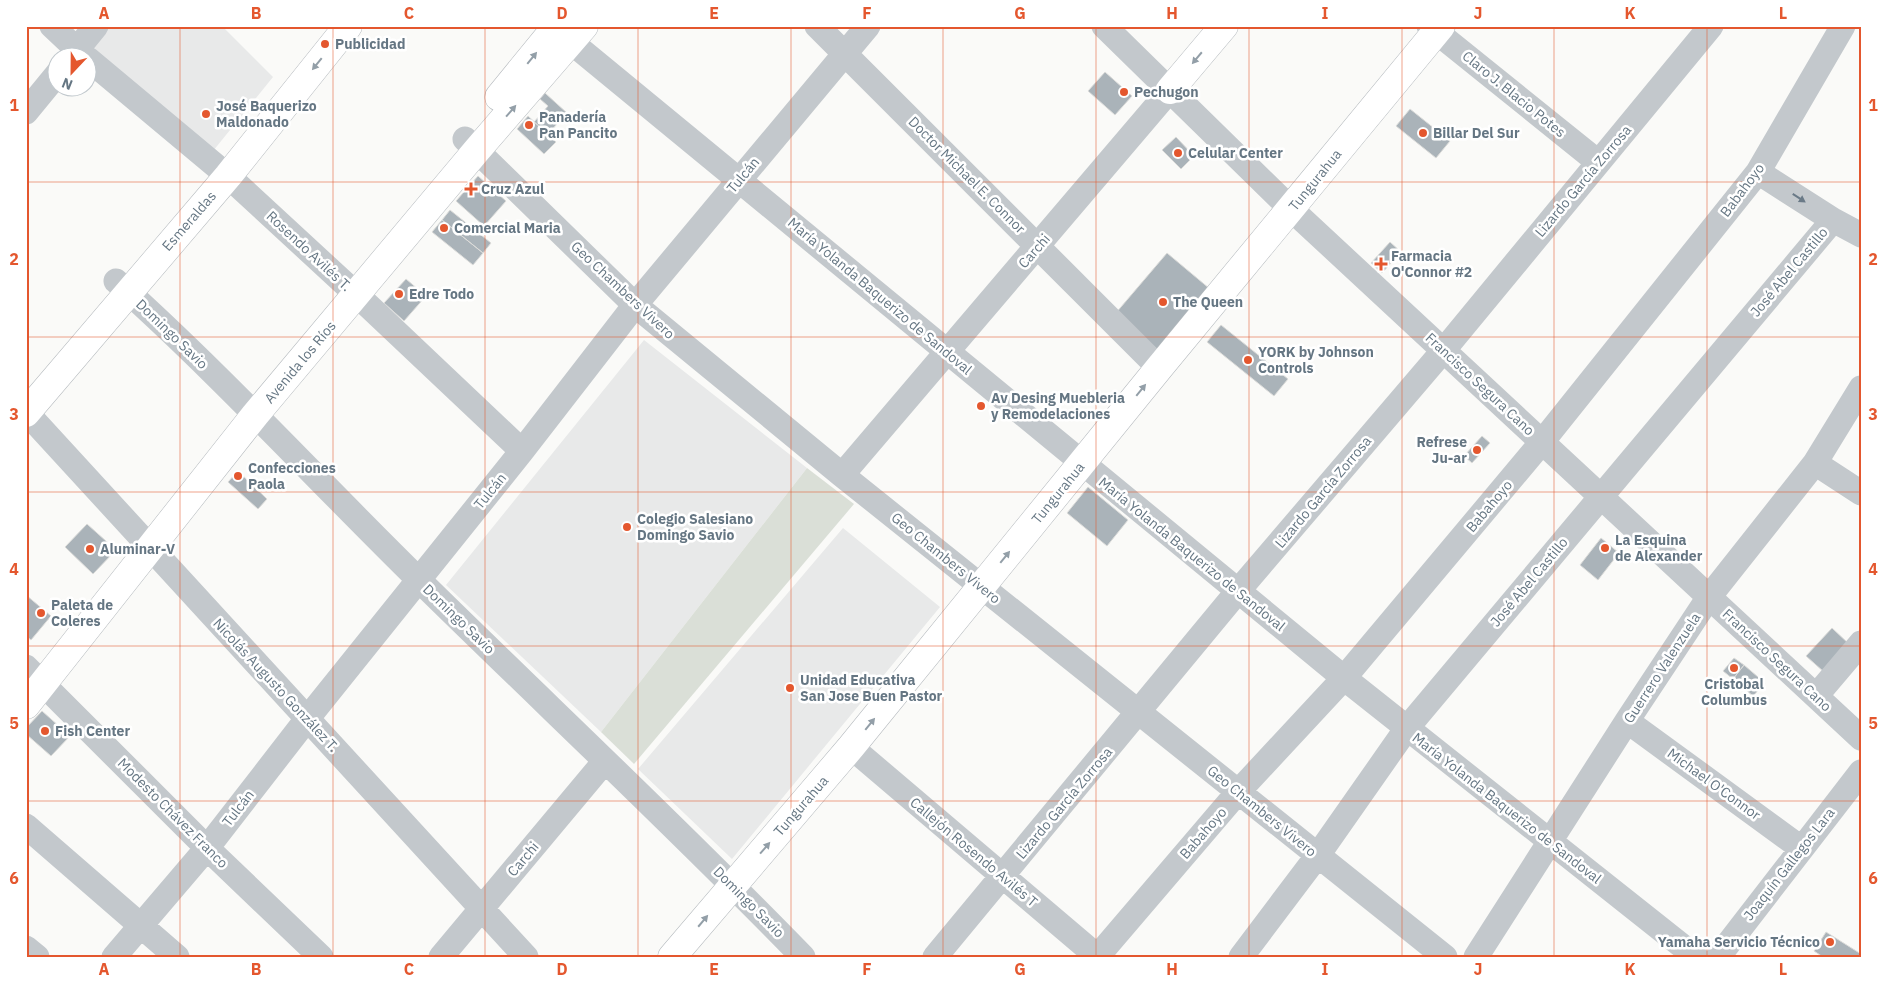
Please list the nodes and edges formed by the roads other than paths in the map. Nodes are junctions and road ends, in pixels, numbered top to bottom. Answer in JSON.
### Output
{"nodes":[{"id":1,"x":52,"y":26,"type":"edge"},
{"id":2,"x":96,"y":26,"type":"edge"},
{"id":3,"x":325,"y":26,"type":"edge"},
{"id":4,"x":348,"y":26,"type":"edge"},
{"id":5,"x":817,"y":26,"type":"edge"},
{"id":6,"x":868,"y":26,"type":"edge"},
{"id":7,"x":1104,"y":26,"type":"edge"},
{"id":8,"x":1224,"y":26,"type":"edge"},
{"id":9,"x":1711,"y":26,"type":"edge"},
{"id":10,"x":1843,"y":26,"type":"edge"},
{"id":11,"x":1435,"y":28,"type":"edge"},
{"id":12,"x":567,"y":30,"type":"edge"},
{"id":13,"x":73,"y":48,"type":"edge"},
{"id":14,"x":84,"y":48,"type":"edge"},
{"id":15,"x":846,"y":53,"type":"junction"},
{"id":16,"x":98,"y":71,"type":"edge"},
{"id":17,"x":48,"y":85,"type":"edge"},
{"id":18,"x":1170,"y":90,"type":"junction"},
{"id":19,"x":26,"y":112,"type":"edge"},
{"id":20,"x":471,"y":144,"type":"junction"},
{"id":21,"x":1598,"y":162,"type":"junction"},
{"id":22,"x":221,"y":171,"type":"junction"},
{"id":23,"x":1758,"y":172,"type":"junction"},
{"id":24,"x":739,"y":179,"type":"junction"},
{"id":25,"x":1291,"y":209,"type":"junction"},
{"id":26,"x":1833,"y":220,"type":"junction"},
{"id":27,"x":1861,"y":235,"type":"edge"},
{"id":28,"x":1038,"y":247,"type":"junction"},
{"id":29,"x":123,"y":287,"type":"junction"},
{"id":30,"x":351,"y":290,"type":"junction"},
{"id":31,"x":635,"y":305,"type":"junction"},
{"id":32,"x":1443,"y":350,"type":"junction"},
{"id":33,"x":946,"y":351,"type":"junction"},
{"id":34,"x":1159,"y":368,"type":"junction"},
{"id":35,"x":26,"y":387,"type":"edge"},
{"id":36,"x":1861,"y":388,"type":"edge"},
{"id":37,"x":249,"y":410,"type":"junction"},
{"id":38,"x":26,"y":412,"type":"edge"},
{"id":39,"x":1542,"y":442,"type":"junction"},
{"id":40,"x":522,"y":452,"type":"junction"},
{"id":41,"x":1082,"y":463,"type":"junction"},
{"id":42,"x":1815,"y":463,"type":"junction"},
{"id":43,"x":842,"y":475,"type":"junction"},
{"id":44,"x":1861,"y":494,"type":"edge"},
{"id":45,"x":1600,"y":496,"type":"junction"},
{"id":46,"x":145,"y":543,"type":"junction"},
{"id":47,"x":419,"y":580,"type":"junction"},
{"id":48,"x":981,"y":586,"type":"junction"},
{"id":49,"x":1238,"y":592,"type":"junction"},
{"id":50,"x":1709,"y":597,"type":"junction"},
{"id":51,"x":1858,"y":653,"type":"edge"},
{"id":52,"x":32,"y":676,"type":"edge"},
{"id":53,"x":1344,"y":678,"type":"junction"},
{"id":54,"x":1816,"y":696,"type":"junction"},
{"id":55,"x":26,"y":705,"type":"edge"},
{"id":56,"x":1139,"y":712,"type":"junction"},
{"id":57,"x":307,"y":719,"type":"junction"},
{"id":58,"x":1627,"y":721,"type":"junction"},
{"id":59,"x":1407,"y":728,"type":"junction"},
{"id":60,"x":1861,"y":738,"type":"edge"},
{"id":61,"x":851,"y":747,"type":"junction"},
{"id":62,"x":605,"y":761,"type":"junction"},
{"id":63,"x":1861,"y":772,"type":"edge"},
{"id":64,"x":1238,"y":792,"type":"junction"},
{"id":65,"x":26,"y":826,"type":"edge"},
{"id":66,"x":1550,"y":841,"type":"junction"},
{"id":67,"x":207,"y":848,"type":"junction"},
{"id":68,"x":1801,"y":848,"type":"junction"},
{"id":69,"x":1318,"y":855,"type":"junction"},
{"id":70,"x":1003,"y":876,"type":"junction"},
{"id":71,"x":733,"y":885,"type":"junction"},
{"id":72,"x":482,"y":908,"type":"junction"},
{"id":73,"x":141,"y":926,"type":"junction"},
{"id":74,"x":26,"y":948,"type":"edge"},
{"id":75,"x":38,"y":957,"type":"edge"},
{"id":76,"x":114,"y":957,"type":"edge"},
{"id":77,"x":177,"y":957,"type":"edge"},
{"id":78,"x":321,"y":957,"type":"edge"},
{"id":79,"x":441,"y":957,"type":"edge"},
{"id":80,"x":526,"y":957,"type":"edge"},
{"id":81,"x":672,"y":957,"type":"edge"},
{"id":82,"x":803,"y":957,"type":"edge"},
{"id":83,"x":935,"y":957,"type":"edge"},
{"id":84,"x":1097,"y":957,"type":"edge"},
{"id":85,"x":1241,"y":957,"type":"edge"},
{"id":86,"x":1445,"y":957,"type":"edge"},
{"id":87,"x":1476,"y":957,"type":"edge"},
{"id":88,"x":1696,"y":957,"type":"edge"},
{"id":89,"x":1718,"y":957,"type":"edge"}],
"edges":[{"from":1,"to":13,"type":"street","name":"Rosendo Avilés T."},
{"from":2,"to":14,"type":"street"},
{"from":3,"to":22,"type":"main road","name":"Esmeraldas"},
{"from":4,"to":22,"type":"main road","name":"Esmeraldas","one_way":true},
{"from":5,"to":15,"type":"street","name":"Doctor Michael E. Connor"},
{"from":6,"to":15,"type":"street","name":"Tulcán"},
{"from":7,"to":18,"type":"street","name":"Francisco Segura Cano"},
{"from":8,"to":18,"type":"main road","name":"Carchi","one_way":true},
{"from":9,"to":21,"type":"street","name":"Lizardo García Zorrosa"},
{"from":10,"to":23,"type":"street","name":"Babahoyo"},
{"from":11,"to":21,"type":"street","name":"Claro J. Blacio Potes"},
{"from":11,"to":25,"type":"main road","name":"Tungurahua"},
{"from":20,"to":12,"type":"main road","name":"Avenida los Ríos","one_way":true},
{"from":12,"to":24,"type":"street","name":"María Yolanda Baquerizo de Sandoval"},
{"from":15,"to":24,"type":"street","name":"Tulcán"},
{"from":15,"to":28,"type":"street","name":"Doctor Michael E. Connor"},
{"from":16,"to":22,"type":"street","name":"Rosendo Avilés T."},
{"from":17,"to":19,"type":"street"},
{"from":18,"to":25,"type":"street","name":"Francisco Segura Cano"},
{"from":18,"to":28,"type":"street","name":"Carchi"},
{"from":20,"to":30,"type":"main road","name":"Avenida los Ríos"},
{"from":20,"to":31,"type":"street","name":"Geo Chambers Vivero"},
{"from":21,"to":32,"type":"street","name":"Lizardo García Zorrosa"},
{"from":22,"to":29,"type":"main road","name":"Esmeraldas"},
{"from":22,"to":30,"type":"street","name":"Rosendo Avilés T."},
{"from":23,"to":26,"type":"street","one_way":true},
{"from":23,"to":39,"type":"street","name":"Babahoyo"},
{"from":24,"to":31,"type":"street","name":"Tulcán"},
{"from":24,"to":33,"type":"street","name":"María Yolanda Baquerizo de Sandoval"},
{"from":25,"to":32,"type":"street","name":"Francisco Segura Cano"},
{"from":25,"to":34,"type":"main road","name":"Tungurahua"},
{"from":26,"to":27,"type":"street"},
{"from":26,"to":45,"type":"street","name":"José Abel Castillo"},
{"from":28,"to":33,"type":"street","name":"Carchi"},
{"from":28,"to":34,"type":"street","name":"Doctor Michael E. Connor"},
{"from":29,"to":35,"type":"main road","name":"Esmeraldas"},
{"from":29,"to":37,"type":"street","name":"Domingo Savio"},
{"from":29,"to":38,"type":"main road","name":"Esmeraldas"},
{"from":30,"to":37,"type":"main road","name":"Avenida los Ríos"},
{"from":30,"to":40,"type":"street","name":"Rosendo Avilés T."},
{"from":31,"to":40,"type":"street","name":"Tulcán"},
{"from":31,"to":43,"type":"street","name":"Geo Chambers Vivero"},
{"from":32,"to":39,"type":"street","name":"Francisco Segura Cano"},
{"from":32,"to":49,"type":"street","name":"Lizardo García Zorrosa"},
{"from":33,"to":41,"type":"street","name":"María Yolanda Baquerizo de Sandoval"},
{"from":33,"to":43,"type":"street","name":"Carchi"},
{"from":41,"to":34,"type":"main road","name":"Tungurahua","one_way":true},
{"from":36,"to":42,"type":"street","name":"Guerrero Valenzuela"},
{"from":37,"to":46,"type":"main road","name":"Avenida los Ríos"},
{"from":37,"to":47,"type":"street","name":"Domingo Savio"},
{"from":38,"to":46,"type":"street","name":"Nicolás Augusto González T."},
{"from":39,"to":45,"type":"street","name":"Francisco Segura Cano"},
{"from":39,"to":53,"type":"street","name":"Babahoyo"},
{"from":40,"to":47,"type":"street","name":"Tulcán"},
{"from":48,"to":41,"type":"main road","name":"Tungurahua","one_way":true},
{"from":41,"to":49,"type":"street","name":"María Yolanda Baquerizo de Sandoval"},
{"from":42,"to":44,"type":"street"},
{"from":42,"to":50,"type":"street","name":"Guerrero Valenzuela"},
{"from":43,"to":48,"type":"street","name":"Geo Chambers Vivero"},
{"from":45,"to":50,"type":"street","name":"Francisco Segura Cano"},
{"from":45,"to":59,"type":"street","name":"José Abel Castillo"},
{"from":46,"to":52,"type":"main road","name":"Avenida los Ríos"},
{"from":46,"to":57,"type":"street","name":"Nicolás Augusto González T."},
{"from":47,"to":57,"type":"street","name":"Tulcán"},
{"from":47,"to":62,"type":"street","name":"Domingo Savio"},
{"from":48,"to":56,"type":"street","name":"Geo Chambers Vivero"},
{"from":61,"to":48,"type":"main road","name":"Tungurahua","one_way":true},
{"from":49,"to":53,"type":"street","name":"María Yolanda Baquerizo de Sandoval"},
{"from":49,"to":56,"type":"street","name":"Lizardo García Zorrosa"},
{"from":50,"to":54,"type":"street","name":"Francisco Segura Cano"},
{"from":50,"to":58,"type":"street","name":"Guerrero Valenzuela"},
{"from":51,"to":54,"type":"street"},
{"from":52,"to":55,"type":"main road","name":"Avenida los Ríos"},
{"from":52,"to":67,"type":"street","name":"Modesto Chávez Franco"},
{"from":53,"to":59,"type":"street","name":"María Yolanda Baquerizo de Sandoval"},
{"from":53,"to":64,"type":"street","name":"Babahoyo"},
{"from":54,"to":60,"type":"street","name":"Francisco Segura Cano"},
{"from":56,"to":64,"type":"street","name":"Geo Chambers Vivero"},
{"from":56,"to":70,"type":"street","name":"Lizardo García Zorrosa"},
{"from":57,"to":67,"type":"street","name":"Tulcán"},
{"from":57,"to":72,"type":"street","name":"Nicolás Augusto González T."},
{"from":58,"to":66,"type":"street","name":"Guerrero Valenzuela"},
{"from":58,"to":68,"type":"street","name":"Michael O'Connor"},
{"from":59,"to":66,"type":"street","name":"María Yolanda Baquerizo de Sandoval"},
{"from":59,"to":69,"type":"street","name":"José Abel Castillo"},
{"from":61,"to":70,"type":"street","name":"Callejón Rosendo Avilés T"},
{"from":71,"to":61,"type":"main road","name":"Tungurahua","one_way":true},
{"from":62,"to":71,"type":"street","name":"Domingo Savio"},
{"from":62,"to":72,"type":"street","name":"Carchi"},
{"from":63,"to":68,"type":"street","name":"Joaquín Gallegos Lara"},
{"from":64,"to":69,"type":"street","name":"Geo Chambers Vivero"},
{"from":64,"to":84,"type":"street","name":"Babahoyo"},
{"from":65,"to":73,"type":"street"},
{"from":66,"to":87,"type":"street","name":"Guerrero Valenzuela"},
{"from":66,"to":88,"type":"street","name":"María Yolanda Baquerizo de Sandoval"},
{"from":67,"to":73,"type":"street","name":"Tulcán"},
{"from":67,"to":78,"type":"street","name":"Modesto Chávez Franco"},
{"from":68,"to":89,"type":"street","name":"Joaquín Gallegos Lara"},
{"from":69,"to":85,"type":"street","name":"José Abel Castillo"},
{"from":69,"to":86,"type":"street","name":"Geo Chambers Vivero"},
{"from":70,"to":83,"type":"street","name":"Lizardo García Zorrosa"},
{"from":70,"to":84,"type":"street","name":"Callejón Rosendo Avilés T"},
{"from":81,"to":71,"type":"main road","name":"Tungurahua","one_way":true},
{"from":71,"to":82,"type":"street","name":"Domingo Savio"},
{"from":72,"to":79,"type":"street","name":"Carchi"},
{"from":72,"to":80,"type":"street","name":"Nicolás Augusto González T."},
{"from":73,"to":76,"type":"street","name":"Tulcán"},
{"from":73,"to":77,"type":"street"},
{"from":74,"to":75,"type":"street"}]}
